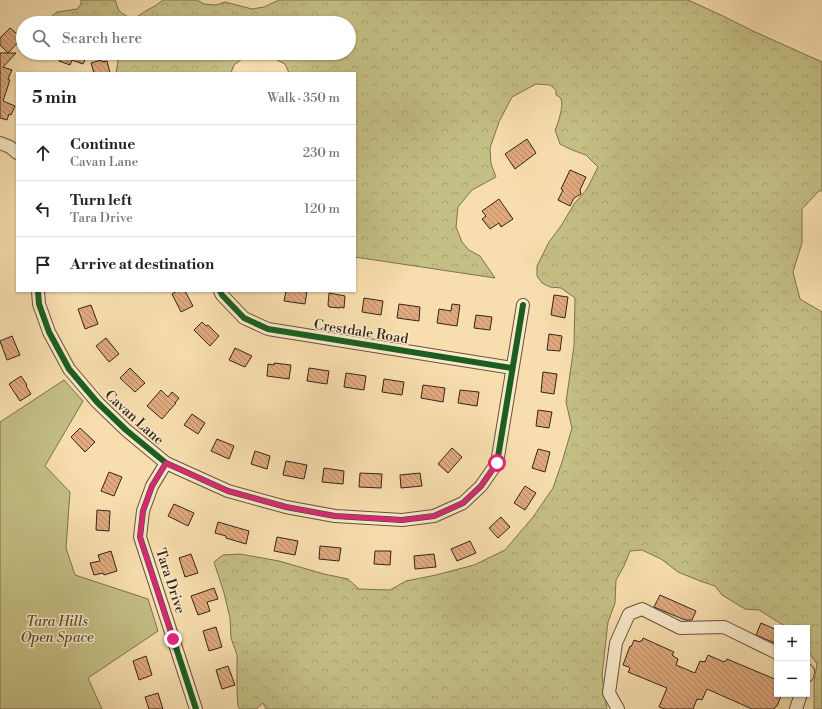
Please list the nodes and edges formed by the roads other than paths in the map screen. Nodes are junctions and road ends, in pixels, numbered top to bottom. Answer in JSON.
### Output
{"nodes":[{"id":1,"x":0,"y":143,"type":"edge"},
{"id":2,"x":16,"y":152,"type":"edge"},
{"id":3,"x":38,"y":292,"type":"edge"},
{"id":4,"x":220,"y":292,"type":"edge"},
{"id":5,"x":523,"y":305,"type":"dead end"},
{"id":6,"x":512,"y":368,"type":"junction"},
{"id":7,"x":166,"y":463,"type":"junction"},
{"id":8,"x":774,"y":652,"type":"edge"},
{"id":9,"x":800,"y":697,"type":"edge"},
{"id":10,"x":196,"y":709,"type":"edge"},
{"id":11,"x":618,"y":709,"type":"edge"},
{"id":12,"x":796,"y":709,"type":"edge"}],
"edges":[{"from":1,"to":2,"type":"street"},
{"from":3,"to":7,"type":"street","name":"Cavan Lane"},
{"from":4,"to":6,"type":"street","name":"Crestdale Road"},
{"from":5,"to":6,"type":"street","name":"Cavan Lane"},
{"from":6,"to":7,"type":"street","name":"Cavan Lane"},
{"from":7,"to":10,"type":"street","name":"Tara Drive"},
{"from":8,"to":11,"type":"street"},
{"from":9,"to":12,"type":"street"}]}
